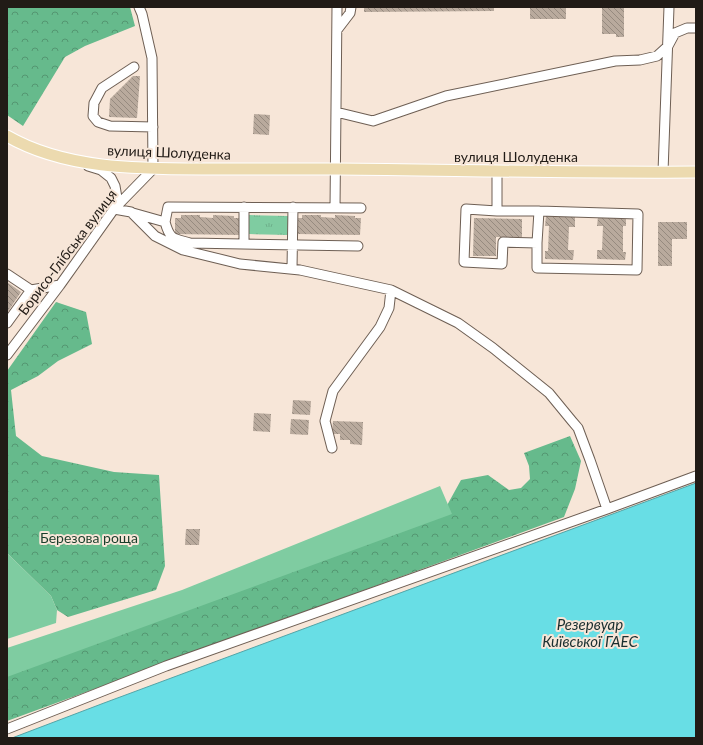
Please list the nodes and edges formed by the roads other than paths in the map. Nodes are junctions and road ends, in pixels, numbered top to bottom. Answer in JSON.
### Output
{"nodes":[{"id":1,"x":139,"y":7,"type":"edge"},
{"id":2,"x":337,"y":7,"type":"edge"},
{"id":3,"x":351,"y":7,"type":"edge"},
{"id":4,"x":669,"y":7,"type":"edge"},
{"id":5,"x":696,"y":28,"type":"edge"},
{"id":6,"x":337,"y":30,"type":"junction"},
{"id":7,"x":668,"y":46,"type":"junction"},
{"id":8,"x":134,"y":67,"type":"dead end"},
{"id":9,"x":336,"y":112,"type":"junction"},
{"id":10,"x":153,"y":127,"type":"junction"},
{"id":11,"x":7,"y":136,"type":"edge"},
{"id":12,"x":66,"y":159,"type":"junction"},
{"id":13,"x":154,"y":169,"type":"junction"},
{"id":14,"x":336,"y":169,"type":"junction"},
{"id":15,"x":497,"y":171,"type":"junction"},
{"id":16,"x":663,"y":172,"type":"junction"},
{"id":17,"x":696,"y":172,"type":"edge"},
{"id":18,"x":244,"y":207,"type":"junction"},
{"id":19,"x":293,"y":207,"type":"junction"},
{"id":20,"x":335,"y":208,"type":"junction"},
{"id":21,"x":361,"y":208,"type":"dead end"},
{"id":22,"x":114,"y":210,"type":"junction"},
{"id":23,"x":497,"y":211,"type":"junction"},
{"id":24,"x":539,"y":211,"type":"junction"},
{"id":25,"x":131,"y":212,"type":"junction"},
{"id":26,"x":165,"y":222,"type":"junction"},
{"id":27,"x":537,"y":243,"type":"junction"},
{"id":28,"x":244,"y":244,"type":"junction"},
{"id":29,"x":292,"y":245,"type":"junction"},
{"id":30,"x":358,"y":246,"type":"dead end"},
{"id":31,"x":292,"y":269,"type":"junction"},
{"id":32,"x":7,"y":274,"type":"edge"},
{"id":33,"x":60,"y":285,"type":"junction"},
{"id":34,"x":30,"y":290,"type":"junction"},
{"id":35,"x":390,"y":290,"type":"junction"},
{"id":36,"x":7,"y":323,"type":"edge"},
{"id":37,"x":7,"y":355,"type":"edge"},
{"id":38,"x":332,"y":448,"type":"dead end"},
{"id":39,"x":696,"y":476,"type":"edge"},
{"id":40,"x":607,"y":509,"type":"junction"},
{"id":41,"x":7,"y":729,"type":"edge"}],
"edges":[{"from":1,"to":10,"type":"street"},
{"from":2,"to":6,"type":"street"},
{"from":3,"to":6,"type":"street"},
{"from":4,"to":7,"type":"street"},
{"from":5,"to":7,"type":"street"},
{"from":6,"to":9,"type":"street"},
{"from":7,"to":9,"type":"street"},
{"from":7,"to":16,"type":"street"},
{"from":8,"to":10,"type":"street"},
{"from":9,"to":14,"type":"street"},
{"from":10,"to":13,"type":"street"},
{"from":11,"to":12,"type":"main road","name":"вулиця Шолуденка"},
{"from":12,"to":13,"type":"main road","name":"вулиця Шолуденка"},
{"from":12,"to":22,"type":"street"},
{"from":13,"to":14,"type":"main road","name":"вулиця Шолуденка"},
{"from":13,"to":22,"type":"street","name":"Борисо-Глібська вулиця"},
{"from":14,"to":15,"type":"main road","name":"вулиця Шолуденка"},
{"from":14,"to":20,"type":"street"},
{"from":15,"to":16,"type":"main road","name":"вулиця Шолуденка"},
{"from":15,"to":23,"type":"street"},
{"from":16,"to":17,"type":"main road","name":"вулиця Шолуденка"},
{"from":18,"to":19,"type":"street"},
{"from":18,"to":26,"type":"street"},
{"from":18,"to":28,"type":"street"},
{"from":19,"to":20,"type":"street"},
{"from":19,"to":29,"type":"street"},
{"from":20,"to":21,"type":"street"},
{"from":22,"to":25,"type":"street"},
{"from":22,"to":33,"type":"street","name":"Борисо-Глібська вулиця"},
{"from":23,"to":24,"type":"street"},
{"from":23,"to":27,"type":"street"},
{"from":24,"to":27,"type":"street"},
{"from":24,"to":27,"type":"street"},
{"from":25,"to":26,"type":"street"},
{"from":25,"to":31,"type":"street"},
{"from":26,"to":28,"type":"street"},
{"from":28,"to":29,"type":"street"},
{"from":29,"to":30,"type":"street"},
{"from":29,"to":31,"type":"street"},
{"from":31,"to":35,"type":"street"},
{"from":32,"to":34,"type":"street"},
{"from":33,"to":34,"type":"street"},
{"from":33,"to":37,"type":"street","name":"Борисо-Глібська вулиця"},
{"from":34,"to":36,"type":"street"},
{"from":35,"to":38,"type":"street"},
{"from":35,"to":40,"type":"street"},
{"from":39,"to":40,"type":"street"},
{"from":40,"to":41,"type":"street"}]}
